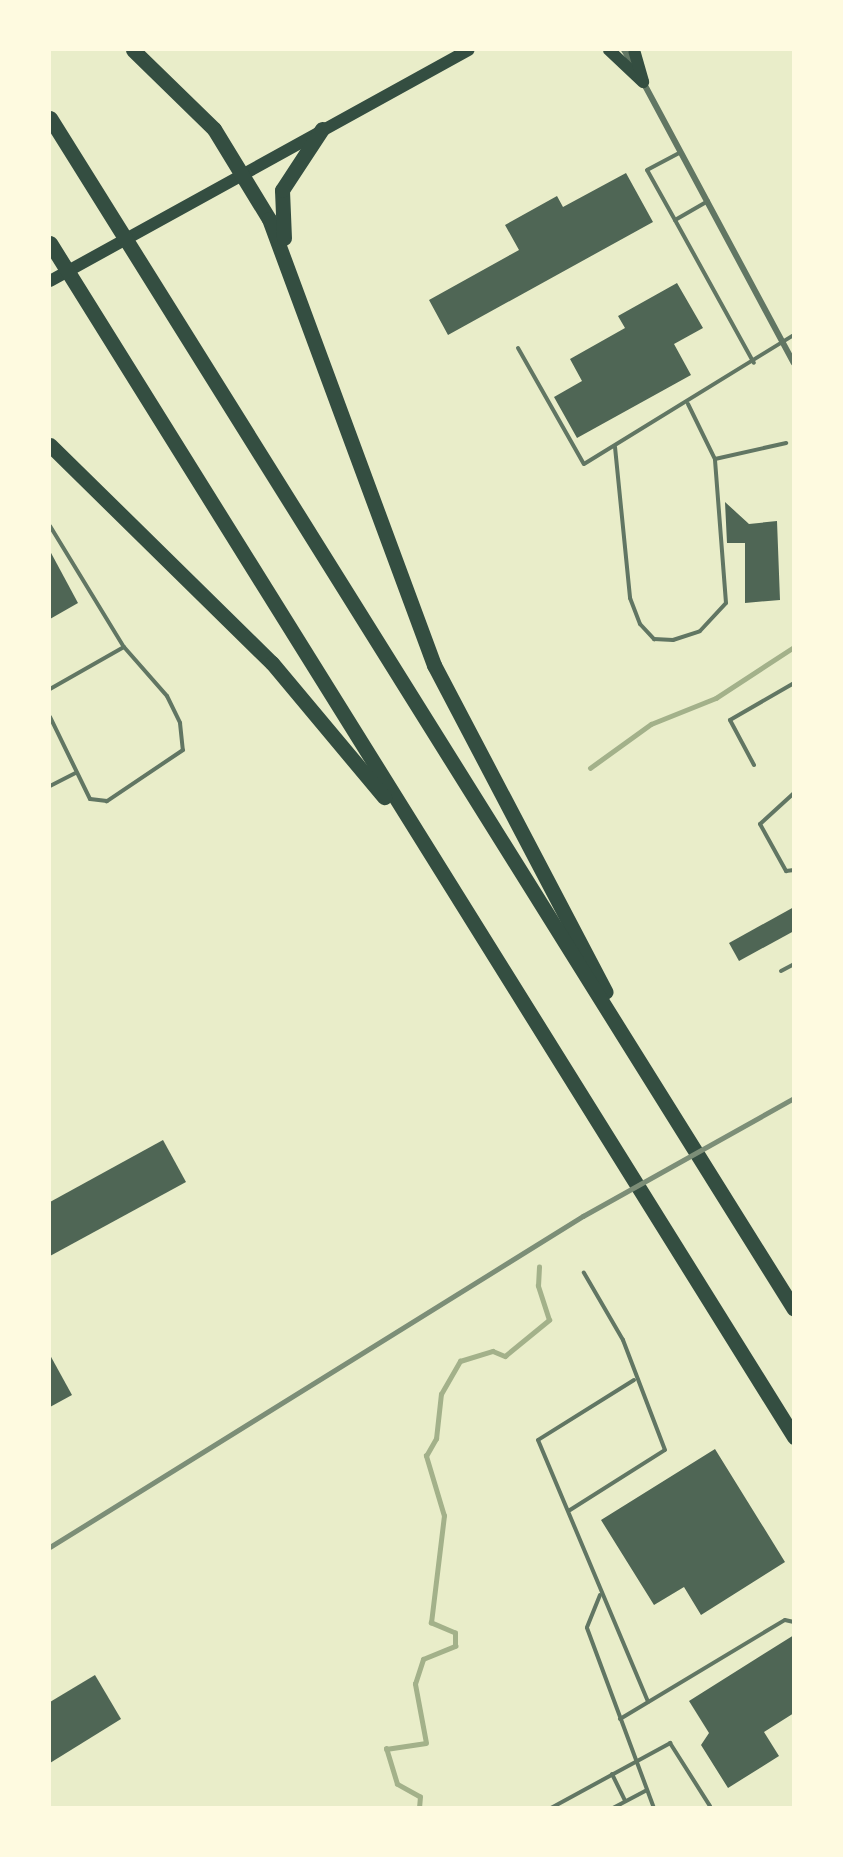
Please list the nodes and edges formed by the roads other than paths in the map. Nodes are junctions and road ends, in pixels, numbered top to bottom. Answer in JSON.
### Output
{"nodes":[{"id":1,"x":133,"y":50,"type":"edge"},
{"id":2,"x":468,"y":50,"type":"edge"},
{"id":3,"x":609,"y":50,"type":"edge"},
{"id":4,"x":624,"y":50,"type":"edge"},
{"id":5,"x":634,"y":50,"type":"edge"},
{"id":6,"x":643,"y":82,"type":"junction"},
{"id":7,"x":50,"y":118,"type":"edge"},
{"id":8,"x":322,"y":129,"type":"junction"},
{"id":9,"x":681,"y":153,"type":"junction"},
{"id":10,"x":243,"y":173,"type":"junction"},
{"id":11,"x":708,"y":201,"type":"junction"},
{"id":12,"x":675,"y":220,"type":"junction"},
{"id":13,"x":50,"y":243,"type":"edge"},
{"id":14,"x":290,"y":267,"type":"junction"},
{"id":15,"x":50,"y":281,"type":"edge"},
{"id":16,"x":794,"y":335,"type":"edge"},
{"id":17,"x":782,"y":342,"type":"junction"},
{"id":18,"x":518,"y":348,"type":"dead end"},
{"id":19,"x":754,"y":363,"type":"junction"},
{"id":20,"x":794,"y":363,"type":"edge"},
{"id":21,"x":688,"y":404,"type":"junction"},
{"id":22,"x":786,"y":443,"type":"dead end"},
{"id":23,"x":50,"y":445,"type":"edge"},
{"id":24,"x":615,"y":447,"type":"junction"},
{"id":25,"x":715,"y":459,"type":"junction"},
{"id":26,"x":50,"y":526,"type":"edge"},
{"id":27,"x":124,"y":647,"type":"junction"},
{"id":28,"x":794,"y":683,"type":"edge"},
{"id":29,"x":50,"y":689,"type":"edge"},
{"id":30,"x":50,"y":717,"type":"edge"},
{"id":31,"x":754,"y":765,"type":"dead end"},
{"id":32,"x":75,"y":773,"type":"junction"},
{"id":33,"x":50,"y":786,"type":"edge"},
{"id":34,"x":794,"y":793,"type":"edge"},
{"id":35,"x":427,"y":852,"type":"junction"},
{"id":36,"x":794,"y":870,"type":"edge"},
{"id":37,"x":794,"y":964,"type":"edge"},
{"id":38,"x":781,"y":971,"type":"dead end"},
{"id":39,"x":638,"y":1057,"type":"junction"},
{"id":40,"x":584,"y":1273,"type":"dead end"},
{"id":41,"x":794,"y":1309,"type":"edge"},
{"id":42,"x":634,"y":1380,"type":"junction"},
{"id":43,"x":794,"y":1437,"type":"edge"},
{"id":44,"x":570,"y":1510,"type":"junction"},
{"id":45,"x":600,"y":1594,"type":"junction"},
{"id":46,"x":794,"y":1622,"type":"edge"},
{"id":47,"x":648,"y":1702,"type":"junction"},
{"id":48,"x":620,"y":1719,"type":"junction"},
{"id":49,"x":636,"y":1762,"type":"junction"},
{"id":50,"x":612,"y":1774,"type":"junction"},
{"id":51,"x":647,"y":1790,"type":"junction"},
{"id":52,"x":625,"y":1801,"type":"junction"},
{"id":53,"x":710,"y":1806,"type":"edge"},
{"id":54,"x":551,"y":1808,"type":"edge"},
{"id":55,"x":613,"y":1808,"type":"edge"},
{"id":56,"x":654,"y":1808,"type":"edge"}],
"edges":[{"from":1,"to":10,"type":"highway"},
{"from":2,"to":8,"type":"main road"},
{"from":3,"to":6,"type":"main road"},
{"from":4,"to":6,"type":"street"},
{"from":5,"to":6,"type":"main road"},
{"from":6,"to":9,"type":"street"},
{"from":7,"to":39,"type":"highway"},
{"from":8,"to":10,"type":"main road"},
{"from":8,"to":14,"type":"highway"},
{"from":9,"to":11,"type":"street"},
{"from":9,"to":12,"type":"lane"},
{"from":10,"to":14,"type":"highway"},
{"from":10,"to":15,"type":"main road"},
{"from":11,"to":12,"type":"lane"},
{"from":11,"to":17,"type":"street"},
{"from":12,"to":19,"type":"lane"},
{"from":13,"to":35,"type":"highway"},
{"from":14,"to":39,"type":"highway"},
{"from":16,"to":17,"type":"lane"},
{"from":17,"to":19,"type":"lane"},
{"from":17,"to":20,"type":"street"},
{"from":18,"to":24,"type":"lane"},
{"from":19,"to":21,"type":"lane"},
{"from":21,"to":24,"type":"lane"},
{"from":21,"to":25,"type":"lane"},
{"from":22,"to":25,"type":"lane"},
{"from":23,"to":35,"type":"highway"},
{"from":24,"to":25,"type":"lane"},
{"from":26,"to":27,"type":"lane"},
{"from":27,"to":29,"type":"lane"},
{"from":27,"to":32,"type":"lane"},
{"from":28,"to":31,"type":"lane"},
{"from":30,"to":32,"type":"lane"},
{"from":32,"to":33,"type":"lane"},
{"from":34,"to":36,"type":"lane"},
{"from":35,"to":43,"type":"highway"},
{"from":37,"to":38,"type":"lane"},
{"from":39,"to":41,"type":"highway"},
{"from":40,"to":42,"type":"lane"},
{"from":42,"to":44,"type":"lane"},
{"from":42,"to":44,"type":"lane"},
{"from":44,"to":45,"type":"lane"},
{"from":45,"to":47,"type":"lane"},
{"from":45,"to":48,"type":"lane"},
{"from":46,"to":47,"type":"lane"},
{"from":47,"to":48,"type":"lane"},
{"from":48,"to":49,"type":"lane"},
{"from":49,"to":50,"type":"lane"},
{"from":49,"to":51,"type":"lane"},
{"from":49,"to":53,"type":"lane"},
{"from":50,"to":52,"type":"lane"},
{"from":50,"to":54,"type":"lane"},
{"from":51,"to":52,"type":"lane"},
{"from":51,"to":56,"type":"lane"},
{"from":52,"to":55,"type":"lane"}]}
